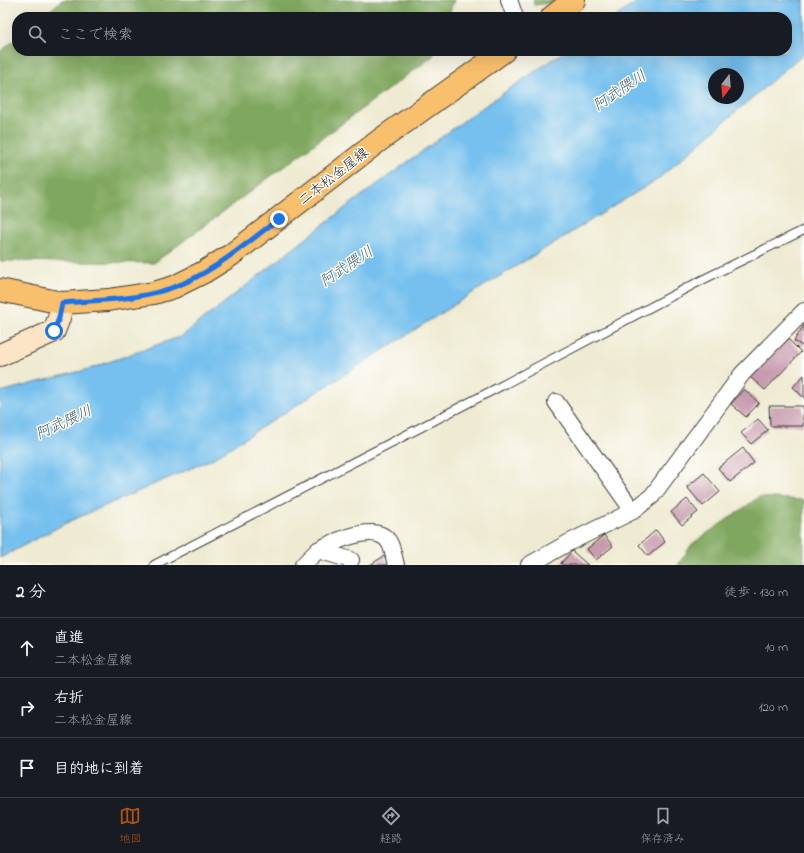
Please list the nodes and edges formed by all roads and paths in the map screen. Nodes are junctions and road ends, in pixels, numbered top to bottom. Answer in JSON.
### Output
{"nodes":[{"id":1,"x":509,"y":0,"type":"edge"},
{"id":2,"x":574,"y":0,"type":"edge"},
{"id":3,"x":513,"y":12,"type":"edge"},
{"id":4,"x":558,"y":12,"type":"edge"},
{"id":5,"x":497,"y":56,"type":"edge"},
{"id":6,"x":804,"y":230,"type":"edge"},
{"id":7,"x":0,"y":290,"type":"edge"},
{"id":8,"x":62,"y":303,"type":"junction"},
{"id":9,"x":804,"y":311,"type":"edge"},
{"id":10,"x":0,"y":354,"type":"edge"},
{"id":11,"x":556,"y":402,"type":"dead end"},
{"id":12,"x":633,"y":510,"type":"junction"},
{"id":13,"x":318,"y":550,"type":"junction"},
{"id":14,"x":351,"y":560,"type":"dead end"},
{"id":15,"x":154,"y":565,"type":"edge"},
{"id":16,"x":303,"y":565,"type":"edge"},
{"id":17,"x":396,"y":565,"type":"edge"},
{"id":18,"x":529,"y":565,"type":"edge"}],
"edges":[{"from":1,"to":3,"type":"street"},
{"from":2,"to":4,"type":"main road"},
{"from":5,"to":8,"type":"main road","name":"二本松金屋線"},
{"from":6,"to":15,"type":"lane"},
{"from":7,"to":8,"type":"main road","name":"二本松金屋線"},
{"from":8,"to":10,"type":"street"},
{"from":9,"to":12,"type":"street"},
{"from":11,"to":12,"type":"street"},
{"from":12,"to":18,"type":"street"},
{"from":13,"to":14,"type":"street"},
{"from":13,"to":16,"type":"street"},
{"from":13,"to":17,"type":"street"}]}
